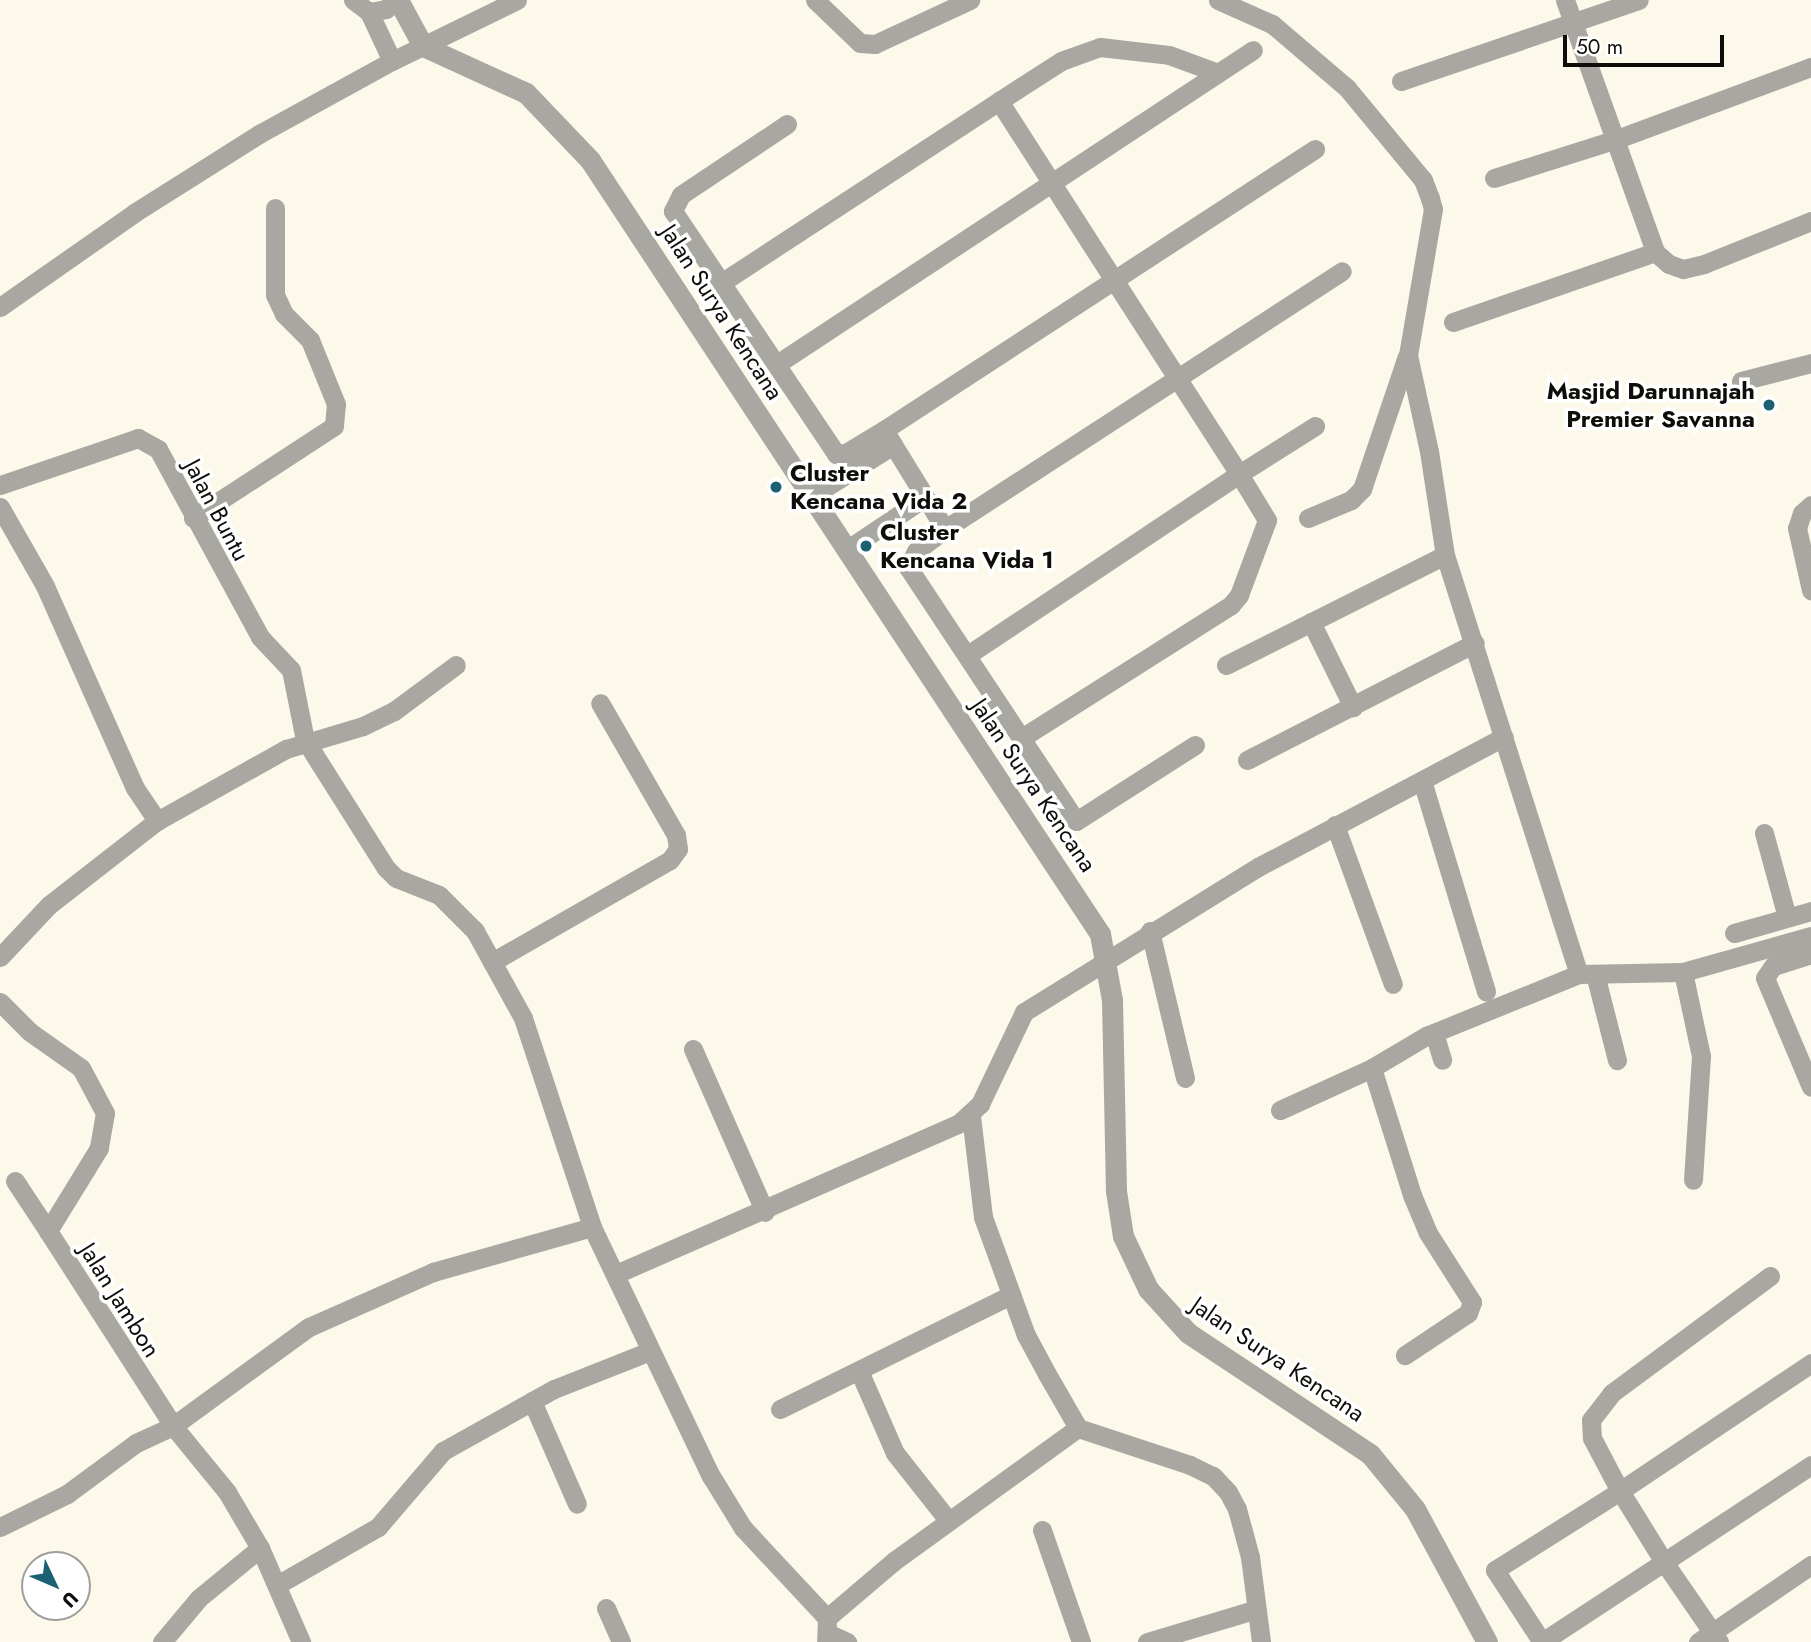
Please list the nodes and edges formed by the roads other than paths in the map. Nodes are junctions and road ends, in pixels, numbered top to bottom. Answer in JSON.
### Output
{"nodes":[{"id":1,"x":353,"y":0,"type":"edge"},
{"id":2,"x":397,"y":0,"type":"edge"},
{"id":3,"x":517,"y":0,"type":"edge"},
{"id":4,"x":815,"y":0,"type":"edge"},
{"id":5,"x":970,"y":0,"type":"edge"},
{"id":6,"x":1218,"y":0,"type":"edge"},
{"id":7,"x":1565,"y":0,"type":"edge"},
{"id":8,"x":1639,"y":0,"type":"edge"},
{"id":9,"x":369,"y":12,"type":"junction"},
{"id":10,"x":1573,"y":23,"type":"junction"},
{"id":11,"x":423,"y":46,"type":"junction"},
{"id":12,"x":1253,"y":50,"type":"dead end"},
{"id":13,"x":392,"y":61,"type":"junction"},
{"id":14,"x":1811,"y":67,"type":"edge"},
{"id":15,"x":1218,"y":74,"type":"junction"},
{"id":16,"x":1401,"y":81,"type":"dead end"},
{"id":17,"x":999,"y":101,"type":"junction"},
{"id":18,"x":786,"y":124,"type":"dead end"},
{"id":19,"x":1617,"y":139,"type":"junction"},
{"id":20,"x":1315,"y":149,"type":"dead end"},
{"id":21,"x":1494,"y":178,"type":"dead end"},
{"id":22,"x":1053,"y":185,"type":"junction"},
{"id":23,"x":275,"y":208,"type":"dead end"},
{"id":24,"x":1811,"y":221,"type":"edge"},
{"id":25,"x":1655,"y":252,"type":"junction"},
{"id":26,"x":1342,"y":271,"type":"dead end"},
{"id":27,"x":1114,"y":280,"type":"junction"},
{"id":28,"x":724,"y":281,"type":"junction"},
{"id":29,"x":0,"y":307,"type":"edge"},
{"id":30,"x":1453,"y":322,"type":"dead end"},
{"id":31,"x":1408,"y":355,"type":"junction"},
{"id":32,"x":1811,"y":363,"type":"edge"},
{"id":33,"x":777,"y":364,"type":"junction"},
{"id":34,"x":1178,"y":380,"type":"junction"},
{"id":35,"x":1741,"y":381,"type":"dead end"},
{"id":36,"x":1315,"y":426,"type":"dead end"},
{"id":37,"x":889,"y":438,"type":"junction"},
{"id":38,"x":1239,"y":474,"type":"junction"},
{"id":39,"x":0,"y":485,"type":"edge"},
{"id":40,"x":812,"y":496,"type":"junction"},
{"id":41,"x":923,"y":498,"type":"junction"},
{"id":42,"x":1811,"y":505,"type":"edge"},
{"id":43,"x":0,"y":507,"type":"edge"},
{"id":44,"x":193,"y":518,"type":"junction"},
{"id":45,"x":1308,"y":518,"type":"dead end"},
{"id":46,"x":945,"y":529,"type":"junction"},
{"id":47,"x":848,"y":549,"type":"junction"},
{"id":48,"x":1445,"y":555,"type":"junction"},
{"id":49,"x":1811,"y":590,"type":"edge"},
{"id":50,"x":1311,"y":622,"type":"junction"},
{"id":51,"x":1475,"y":643,"type":"junction"},
{"id":52,"x":968,"y":655,"type":"junction"},
{"id":53,"x":456,"y":665,"type":"dead end"},
{"id":54,"x":1226,"y":665,"type":"dead end"},
{"id":55,"x":600,"y":703,"type":"dead end"},
{"id":56,"x":1353,"y":707,"type":"junction"},
{"id":57,"x":1023,"y":737,"type":"junction"},
{"id":58,"x":1504,"y":737,"type":"junction"},
{"id":59,"x":305,"y":740,"type":"junction"},
{"id":60,"x":1195,"y":745,"type":"dead end"},
{"id":61,"x":1247,"y":760,"type":"dead end"},
{"id":62,"x":1423,"y":784,"type":"junction"},
{"id":63,"x":157,"y":821,"type":"junction"},
{"id":64,"x":1335,"y":825,"type":"junction"},
{"id":65,"x":1764,"y":833,"type":"dead end"},
{"id":66,"x":1811,"y":911,"type":"edge"},
{"id":67,"x":1787,"y":917,"type":"junction"},
{"id":68,"x":1150,"y":931,"type":"junction"},
{"id":69,"x":1734,"y":933,"type":"dead end"},
{"id":70,"x":1811,"y":936,"type":"edge"},
{"id":71,"x":1811,"y":954,"type":"edge"},
{"id":72,"x":0,"y":957,"type":"edge"},
{"id":73,"x":1107,"y":960,"type":"junction"},
{"id":74,"x":492,"y":962,"type":"junction"},
{"id":75,"x":1683,"y":972,"type":"junction"},
{"id":76,"x":1587,"y":974,"type":"junction"},
{"id":77,"x":1393,"y":984,"type":"dead end"},
{"id":78,"x":1486,"y":992,"type":"dead end"},
{"id":79,"x":0,"y":1002,"type":"edge"},
{"id":80,"x":1434,"y":1033,"type":"junction"},
{"id":81,"x":693,"y":1049,"type":"dead end"},
{"id":82,"x":1442,"y":1060,"type":"dead end"},
{"id":83,"x":1617,"y":1060,"type":"dead end"},
{"id":84,"x":1372,"y":1068,"type":"junction"},
{"id":85,"x":1185,"y":1078,"type":"dead end"},
{"id":86,"x":1811,"y":1087,"type":"edge"},
{"id":87,"x":1280,"y":1110,"type":"dead end"},
{"id":88,"x":971,"y":1116,"type":"junction"},
{"id":89,"x":1693,"y":1180,"type":"dead end"},
{"id":90,"x":15,"y":1181,"type":"dead end"},
{"id":91,"x":765,"y":1212,"type":"junction"},
{"id":92,"x":592,"y":1227,"type":"junction"},
{"id":93,"x":48,"y":1231,"type":"junction"},
{"id":94,"x":616,"y":1274,"type":"junction"},
{"id":95,"x":1770,"y":1276,"type":"dead end"},
{"id":96,"x":1011,"y":1295,"type":"junction"},
{"id":97,"x":650,"y":1351,"type":"junction"},
{"id":98,"x":1405,"y":1355,"type":"dead end"},
{"id":99,"x":1811,"y":1363,"type":"edge"},
{"id":100,"x":860,"y":1373,"type":"junction"},
{"id":101,"x":532,"y":1401,"type":"junction"},
{"id":102,"x":780,"y":1409,"type":"dead end"},
{"id":103,"x":173,"y":1426,"type":"junction"},
{"id":104,"x":1078,"y":1428,"type":"junction"},
{"id":105,"x":1811,"y":1465,"type":"edge"},
{"id":106,"x":1620,"y":1491,"type":"junction"},
{"id":107,"x":577,"y":1504,"type":"dead end"},
{"id":108,"x":948,"y":1520,"type":"junction"},
{"id":109,"x":0,"y":1527,"type":"edge"},
{"id":110,"x":1042,"y":1530,"type":"dead end"},
{"id":111,"x":260,"y":1548,"type":"junction"},
{"id":112,"x":1664,"y":1562,"type":"junction"},
{"id":113,"x":1811,"y":1565,"type":"edge"},
{"id":114,"x":277,"y":1585,"type":"junction"},
{"id":115,"x":606,"y":1608,"type":"dead end"},
{"id":116,"x":1254,"y":1610,"type":"junction"},
{"id":117,"x":833,"y":1634,"type":"edge"},
{"id":118,"x":1710,"y":1639,"type":"edge"},
{"id":119,"x":162,"y":1642,"type":"edge"},
{"id":120,"x":301,"y":1642,"type":"edge"},
{"id":121,"x":621,"y":1642,"type":"edge"},
{"id":122,"x":1081,"y":1642,"type":"edge"},
{"id":123,"x":1147,"y":1642,"type":"edge"},
{"id":124,"x":1261,"y":1642,"type":"edge"},
{"id":125,"x":1487,"y":1642,"type":"edge"}],
"edges":[{"from":1,"to":9,"type":"street"},
{"from":2,"to":9,"type":"street"},
{"from":2,"to":11,"type":"street"},
{"from":3,"to":11,"type":"street"},
{"from":4,"to":5,"type":"street"},
{"from":6,"to":31,"type":"street"},
{"from":7,"to":10,"type":"street"},
{"from":8,"to":10,"type":"street"},
{"from":9,"to":13,"type":"street"},
{"from":10,"to":16,"type":"street"},
{"from":10,"to":19,"type":"street"},
{"from":11,"to":13,"type":"street"},
{"from":11,"to":40,"type":"street","name":"Jalan Surya Kencana"},
{"from":12,"to":15,"type":"street"},
{"from":13,"to":29,"type":"street"},
{"from":14,"to":19,"type":"street"},
{"from":15,"to":17,"type":"street"},
{"from":15,"to":22,"type":"street"},
{"from":17,"to":22,"type":"street"},
{"from":17,"to":28,"type":"street"},
{"from":18,"to":28,"type":"street"},
{"from":19,"to":21,"type":"street"},
{"from":19,"to":25,"type":"street"},
{"from":20,"to":27,"type":"street"},
{"from":22,"to":27,"type":"street"},
{"from":22,"to":33,"type":"street"},
{"from":23,"to":44,"type":"street"},
{"from":24,"to":25,"type":"street"},
{"from":25,"to":30,"type":"street"},
{"from":26,"to":34,"type":"street"},
{"from":27,"to":34,"type":"street"},
{"from":27,"to":37,"type":"street"},
{"from":28,"to":33,"type":"street"},
{"from":31,"to":45,"type":"street"},
{"from":31,"to":48,"type":"street"},
{"from":32,"to":35,"type":"street"},
{"from":33,"to":37,"type":"street"},
{"from":34,"to":38,"type":"street"},
{"from":34,"to":46,"type":"street"},
{"from":36,"to":38,"type":"street"},
{"from":37,"to":40,"type":"street"},
{"from":37,"to":41,"type":"street"},
{"from":38,"to":52,"type":"street"},
{"from":38,"to":57,"type":"street"},
{"from":39,"to":44,"type":"street","name":"Jalan Buntu"},
{"from":40,"to":47,"type":"street","name":"Jalan Surya Kencana"},
{"from":41,"to":46,"type":"street"},
{"from":41,"to":47,"type":"street"},
{"from":42,"to":49,"type":"street"},
{"from":43,"to":63,"type":"street"},
{"from":44,"to":59,"type":"street","name":"Jalan Buntu"},
{"from":46,"to":52,"type":"street"},
{"from":47,"to":73,"type":"street","name":"Jalan Surya Kencana"},
{"from":48,"to":50,"type":"street"},
{"from":48,"to":51,"type":"street"},
{"from":50,"to":54,"type":"street"},
{"from":50,"to":56,"type":"street"},
{"from":51,"to":56,"type":"street"},
{"from":51,"to":58,"type":"street"},
{"from":52,"to":57,"type":"street"},
{"from":53,"to":59,"type":"street"},
{"from":55,"to":74,"type":"street"},
{"from":56,"to":61,"type":"street"},
{"from":57,"to":60,"type":"street"},
{"from":58,"to":62,"type":"street"},
{"from":58,"to":76,"type":"street"},
{"from":59,"to":63,"type":"street"},
{"from":59,"to":74,"type":"street"},
{"from":62,"to":64,"type":"street"},
{"from":62,"to":78,"type":"street"},
{"from":63,"to":72,"type":"street"},
{"from":64,"to":68,"type":"street"},
{"from":64,"to":77,"type":"street"},
{"from":65,"to":67,"type":"street"},
{"from":66,"to":67,"type":"street"},
{"from":67,"to":69,"type":"street"},
{"from":68,"to":73,"type":"street"},
{"from":68,"to":85,"type":"street"},
{"from":70,"to":75,"type":"street"},
{"from":71,"to":86,"type":"street"},
{"from":73,"to":88,"type":"street"},
{"from":73,"to":125,"type":"street","name":"Jalan Surya Kencana"},
{"from":74,"to":92,"type":"street"},
{"from":75,"to":76,"type":"street"},
{"from":75,"to":89,"type":"street"},
{"from":76,"to":80,"type":"street"},
{"from":76,"to":83,"type":"street"},
{"from":79,"to":93,"type":"street","name":"Jalan Jambon"},
{"from":80,"to":82,"type":"street"},
{"from":80,"to":84,"type":"street"},
{"from":81,"to":91,"type":"street"},
{"from":84,"to":87,"type":"street"},
{"from":84,"to":98,"type":"street"},
{"from":88,"to":91,"type":"street"},
{"from":88,"to":96,"type":"street"},
{"from":90,"to":93,"type":"street"},
{"from":91,"to":94,"type":"street"},
{"from":92,"to":94,"type":"street"},
{"from":92,"to":103,"type":"street"},
{"from":93,"to":103,"type":"street","name":"Jalan Jambon"},
{"from":94,"to":97,"type":"street"},
{"from":95,"to":106,"type":"street"},
{"from":96,"to":100,"type":"street"},
{"from":96,"to":104,"type":"street"},
{"from":97,"to":101,"type":"street"},
{"from":97,"to":117,"type":"street"},
{"from":99,"to":106,"type":"street"},
{"from":100,"to":102,"type":"street"},
{"from":100,"to":108,"type":"street"},
{"from":101,"to":107,"type":"street"},
{"from":101,"to":114,"type":"street"},
{"from":103,"to":109,"type":"street"},
{"from":103,"to":111,"type":"street","name":"Jalan Jambon"},
{"from":104,"to":108,"type":"street"},
{"from":104,"to":116,"type":"street"},
{"from":105,"to":112,"type":"street"},
{"from":106,"to":112,"type":"street"},
{"from":106,"to":112,"type":"street"},
{"from":108,"to":117,"type":"street"},
{"from":110,"to":122,"type":"street"},
{"from":111,"to":114,"type":"street","name":"Jalan Jambon"},
{"from":111,"to":119,"type":"street"},
{"from":112,"to":118,"type":"street"},
{"from":113,"to":118,"type":"street"},
{"from":114,"to":120,"type":"street","name":"Jalan Jambon"},
{"from":115,"to":121,"type":"street"},
{"from":116,"to":123,"type":"street"},
{"from":116,"to":124,"type":"street"}]}
